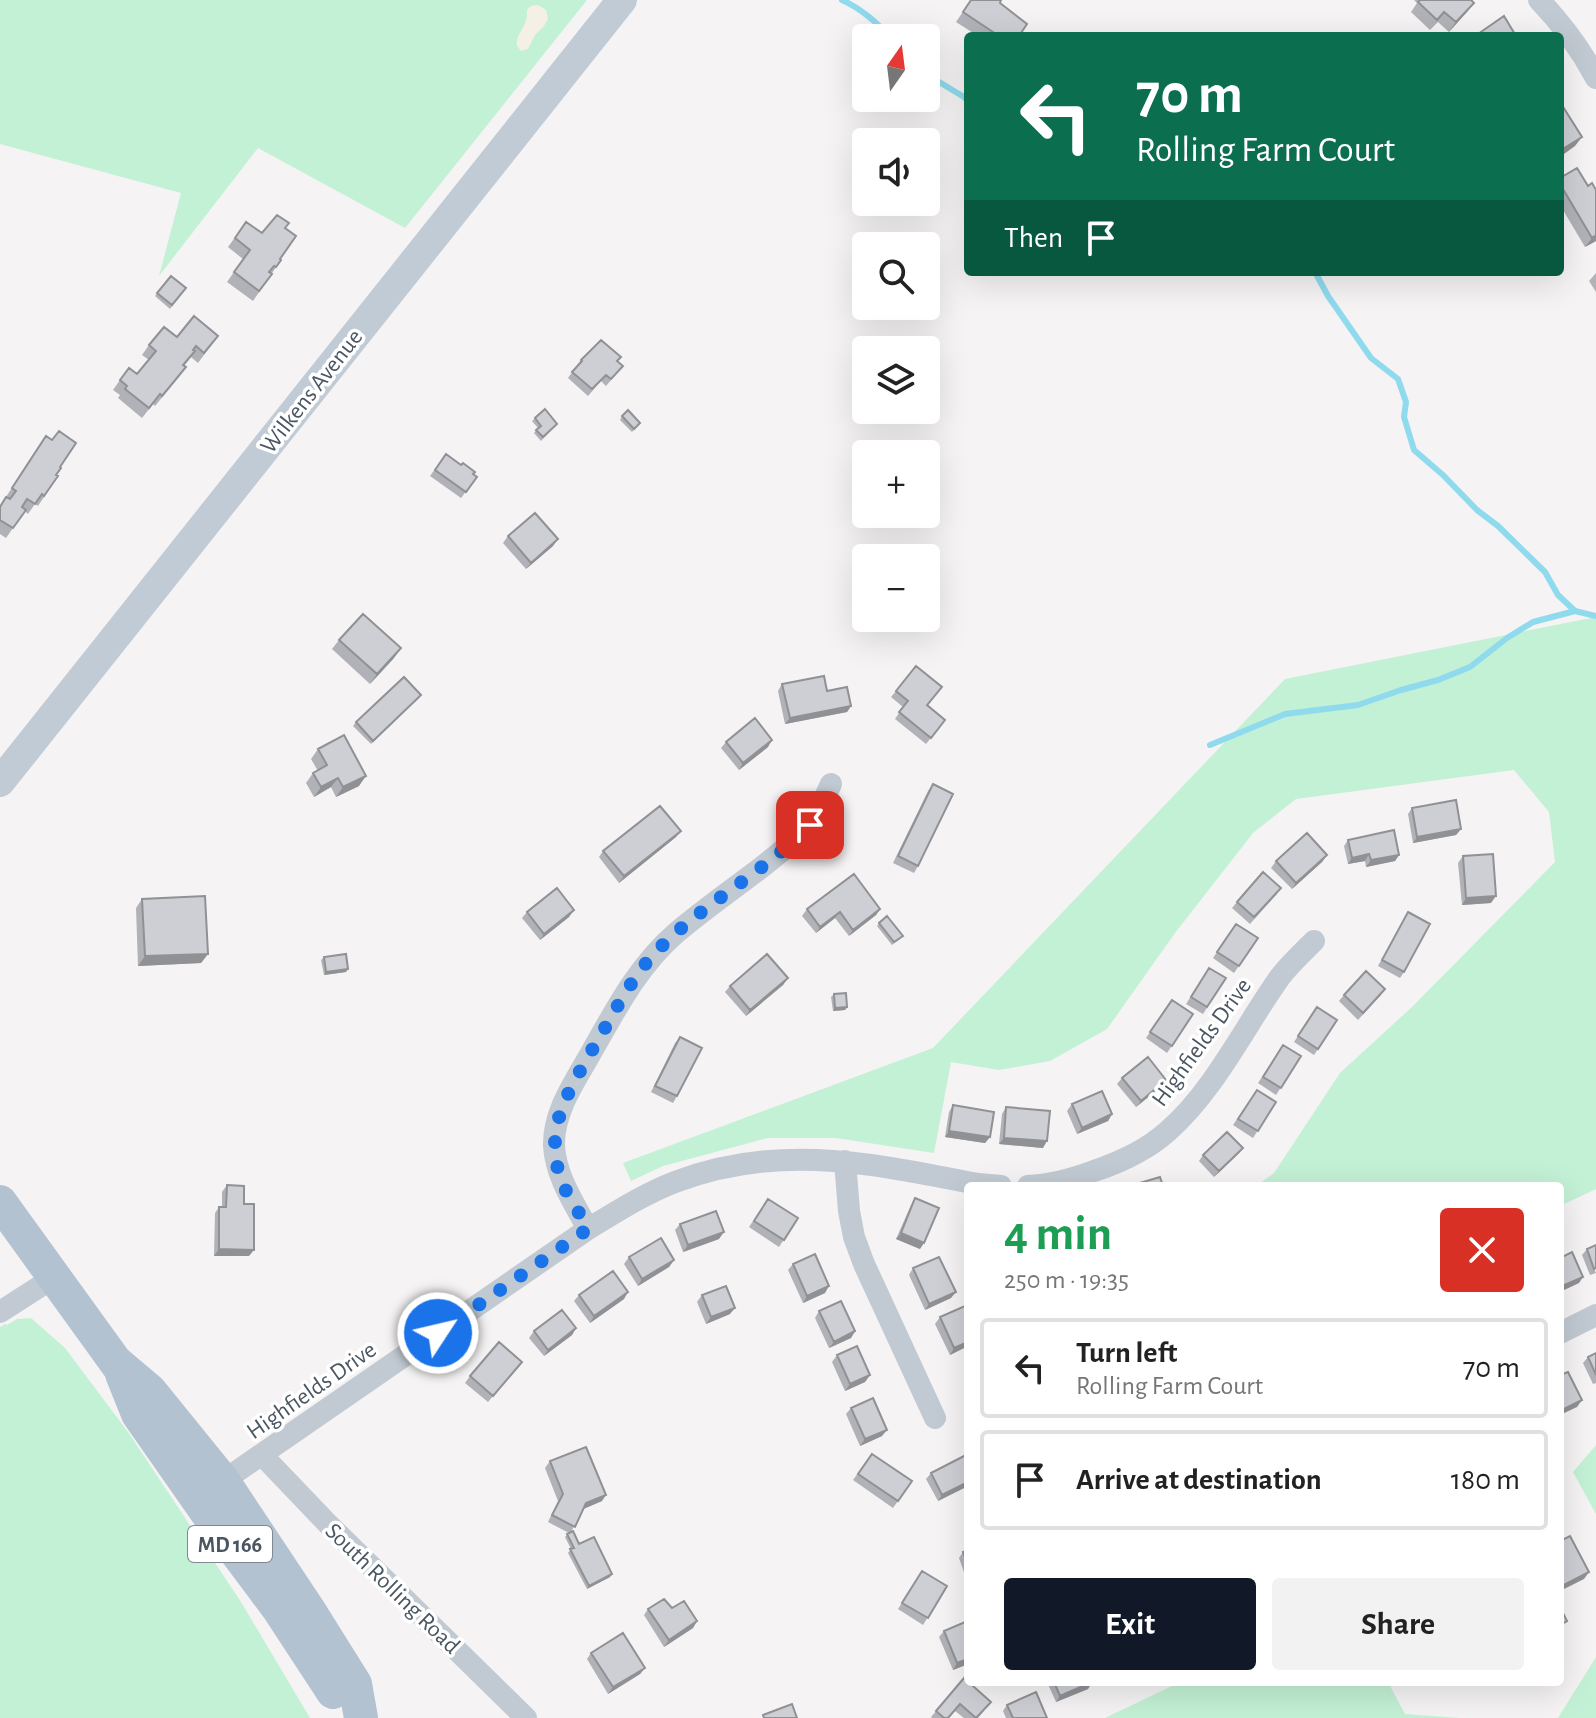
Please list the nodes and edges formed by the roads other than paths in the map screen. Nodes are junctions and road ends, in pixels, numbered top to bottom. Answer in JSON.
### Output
{"nodes":[{"id":1,"x":622,"y":0,"type":"edge"},
{"id":2,"x":1539,"y":0,"type":"edge"},
{"id":3,"x":1596,"y":78,"type":"edge"},
{"id":4,"x":0,"y":782,"type":"edge"},
{"id":5,"x":831,"y":784,"type":"dead end"},
{"id":6,"x":1314,"y":941,"type":"dead end"},
{"id":7,"x":845,"y":1161,"type":"junction"},
{"id":8,"x":966,"y":1182,"type":"edge"},
{"id":9,"x":1074,"y":1182,"type":"edge"},
{"id":10,"x":0,"y":1202,"type":"edge"},
{"id":11,"x":588,"y":1229,"type":"junction"},
{"id":12,"x":53,"y":1278,"type":"junction"},
{"id":13,"x":0,"y":1312,"type":"edge"},
{"id":14,"x":1596,"y":1315,"type":"edge"},
{"id":15,"x":1564,"y":1331,"type":"edge"},
{"id":16,"x":117,"y":1363,"type":"junction"},
{"id":17,"x":935,"y":1418,"type":"dead end"},
{"id":18,"x":262,"y":1455,"type":"junction"},
{"id":19,"x":223,"y":1481,"type":"junction"},
{"id":20,"x":358,"y":1718,"type":"edge"},
{"id":21,"x":526,"y":1718,"type":"edge"}],
"edges":[{"from":1,"to":4,"type":"main road","name":"Wilkens Avenue"},
{"from":2,"to":3,"type":"street"},
{"from":5,"to":11,"type":"street"},
{"from":6,"to":9,"type":"street","name":"Highfields Drive"},
{"from":7,"to":8,"type":"street","name":"Highfields Drive"},
{"from":7,"to":11,"type":"street","name":"Highfields Drive"},
{"from":7,"to":17,"type":"street"},
{"from":10,"to":12,"type":"main road","number":"MD 166"},
{"from":11,"to":18,"type":"street","name":"Highfields Drive"},
{"from":12,"to":13,"type":"street"},
{"from":12,"to":16,"type":"main road","number":"MD 166"},
{"from":14,"to":15,"type":"street"},
{"from":16,"to":19,"type":"main road","number":"MD 166"},
{"from":16,"to":20,"type":"main road","number":"MD 166"},
{"from":18,"to":19,"type":"street","name":"Highfields Drive"},
{"from":18,"to":21,"type":"street","name":"South Rolling Road"},
{"from":19,"to":20,"type":"main road","number":"MD 166"}]}
